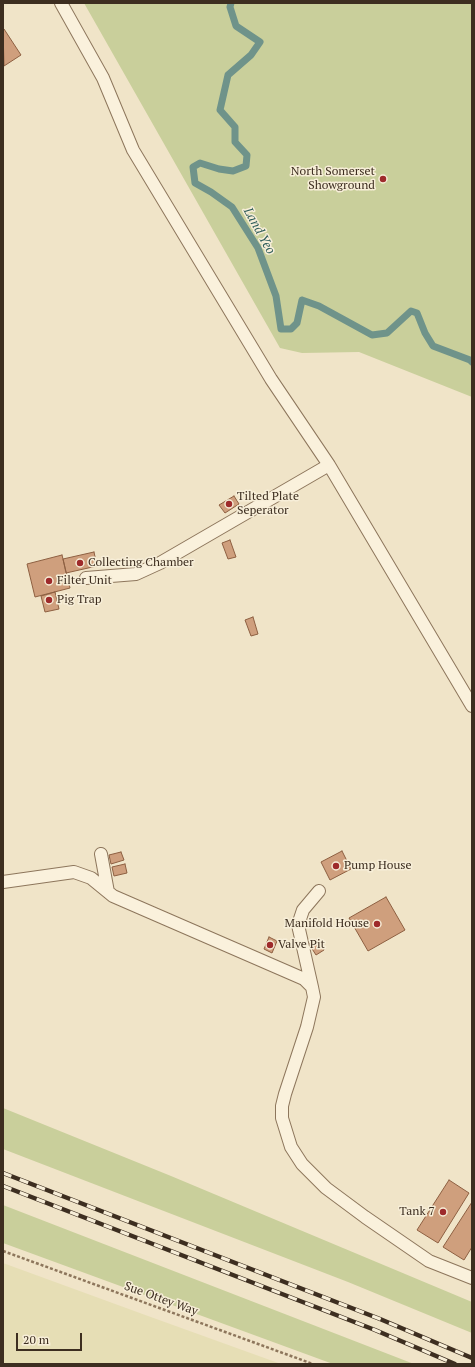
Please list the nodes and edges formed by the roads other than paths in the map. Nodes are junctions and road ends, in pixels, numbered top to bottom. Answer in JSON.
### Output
{"nodes":[{"id":1,"x":61,"y":3,"type":"edge"},
{"id":2,"x":329,"y":465,"type":"junction"},
{"id":3,"x":86,"y":578,"type":"dead end"},
{"id":4,"x":472,"y":706,"type":"edge"},
{"id":5,"x":101,"y":854,"type":"dead end"},
{"id":6,"x":3,"y":882,"type":"edge"},
{"id":7,"x":319,"y":891,"type":"dead end"},
{"id":8,"x":108,"y":892,"type":"junction"},
{"id":9,"x":312,"y":987,"type":"junction"},
{"id":10,"x":472,"y":1278,"type":"edge"}],
"edges":[{"from":1,"to":2,"type":"lane"},
{"from":2,"to":3,"type":"lane"},
{"from":2,"to":4,"type":"lane"},
{"from":5,"to":8,"type":"lane"},
{"from":6,"to":8,"type":"lane"},
{"from":7,"to":9,"type":"lane"},
{"from":8,"to":9,"type":"lane"},
{"from":9,"to":10,"type":"lane"}]}
